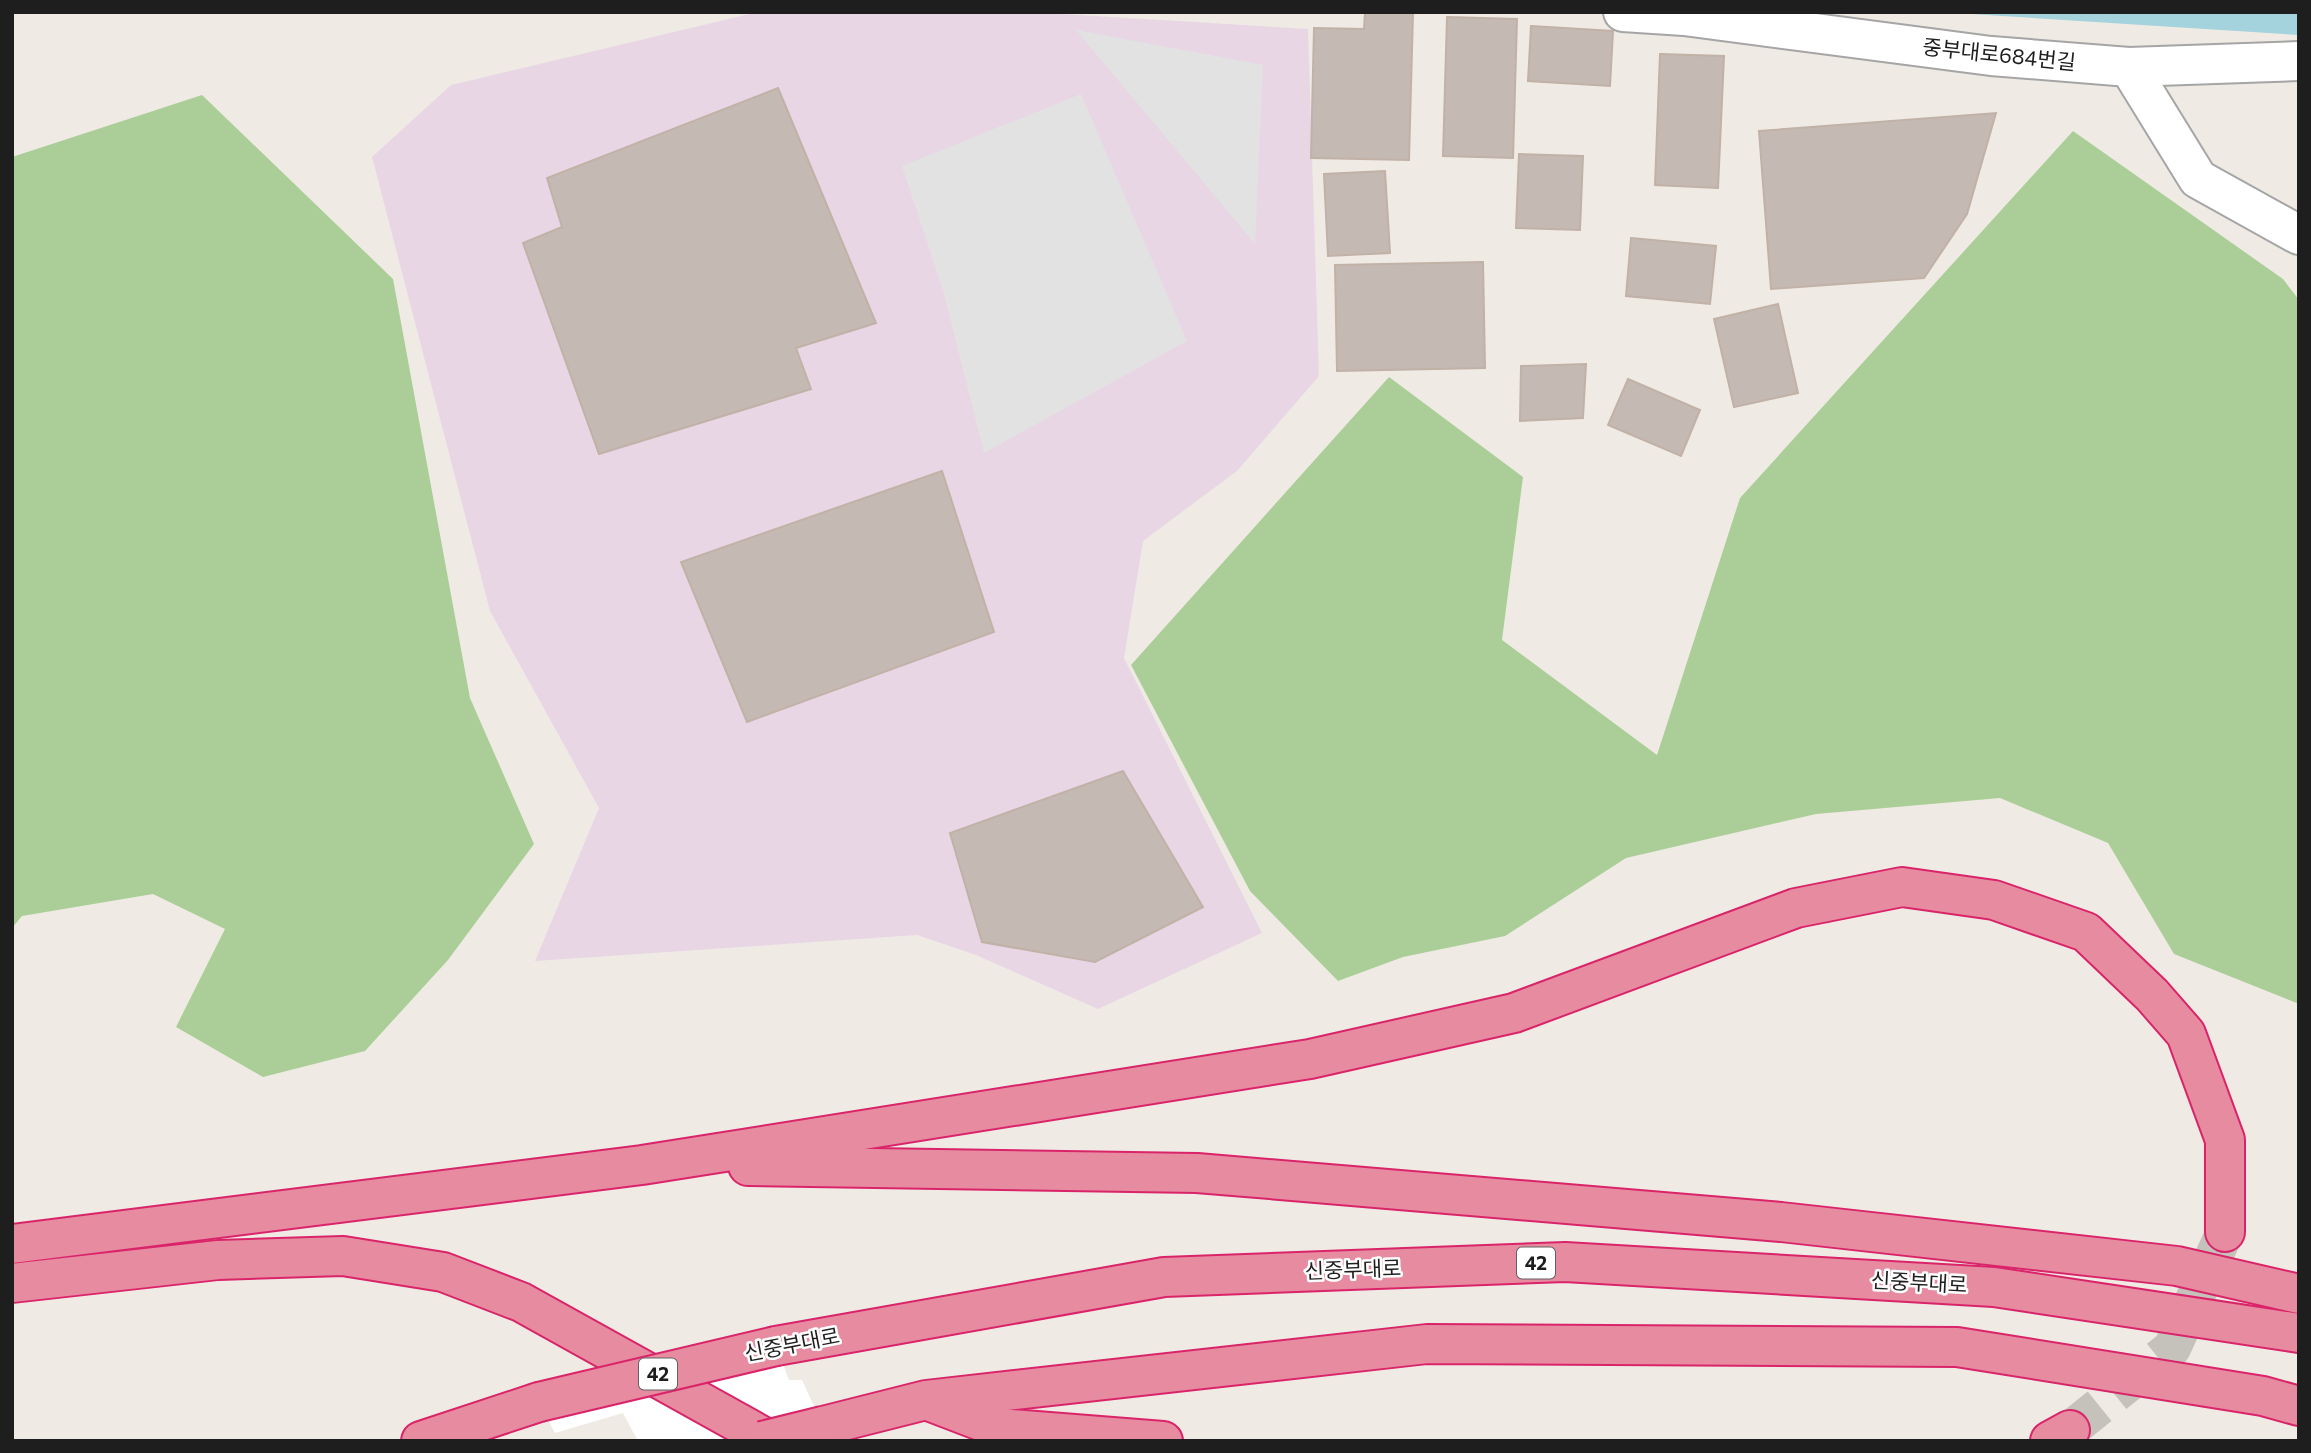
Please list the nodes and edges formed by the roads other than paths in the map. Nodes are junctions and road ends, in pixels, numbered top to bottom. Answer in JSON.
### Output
{"nodes":[{"id":1,"x":1623,"y":12,"type":"edge"},
{"id":2,"x":1868,"y":26,"type":"edge"},
{"id":3,"x":2299,"y":61,"type":"edge"},
{"id":4,"x":2129,"y":67,"type":"junction"},
{"id":5,"x":2299,"y":235,"type":"edge"},
{"id":6,"x":642,"y":1165,"type":"junction"},
{"id":7,"x":2225,"y":1232,"type":"tunnel mouth"},
{"id":8,"x":12,"y":1244,"type":"edge"},
{"id":9,"x":12,"y":1283,"type":"edge"},
{"id":10,"x":2299,"y":1294,"type":"edge"},
{"id":11,"x":2299,"y":1334,"type":"edge"},
{"id":12,"x":926,"y":1400,"type":"junction"},
{"id":13,"x":2299,"y":1406,"type":"edge"},
{"id":14,"x":421,"y":1441,"type":"edge"},
{"id":15,"x":762,"y":1441,"type":"edge"},
{"id":16,"x":771,"y":1441,"type":"edge"},
{"id":17,"x":1163,"y":1441,"type":"edge"}],
"edges":[{"from":1,"to":2,"type":"lane","name":"중부대로684번길"},
{"from":2,"to":4,"type":"lane","name":"중부대로684번길"},
{"from":3,"to":4,"type":"lane","name":"중부대로684번길"},
{"from":4,"to":5,"type":"lane"},
{"from":6,"to":7,"type":"highway"},
{"from":6,"to":8,"type":"highway"},
{"from":6,"to":10,"type":"highway"},
{"from":9,"to":16,"type":"highway"},
{"from":11,"to":14,"type":"highway","name":"신중부대로","number":"42","bridge":true},
{"from":12,"to":13,"type":"highway"},
{"from":12,"to":15,"type":"highway","bridge":true},
{"from":12,"to":17,"type":"highway"}]}
